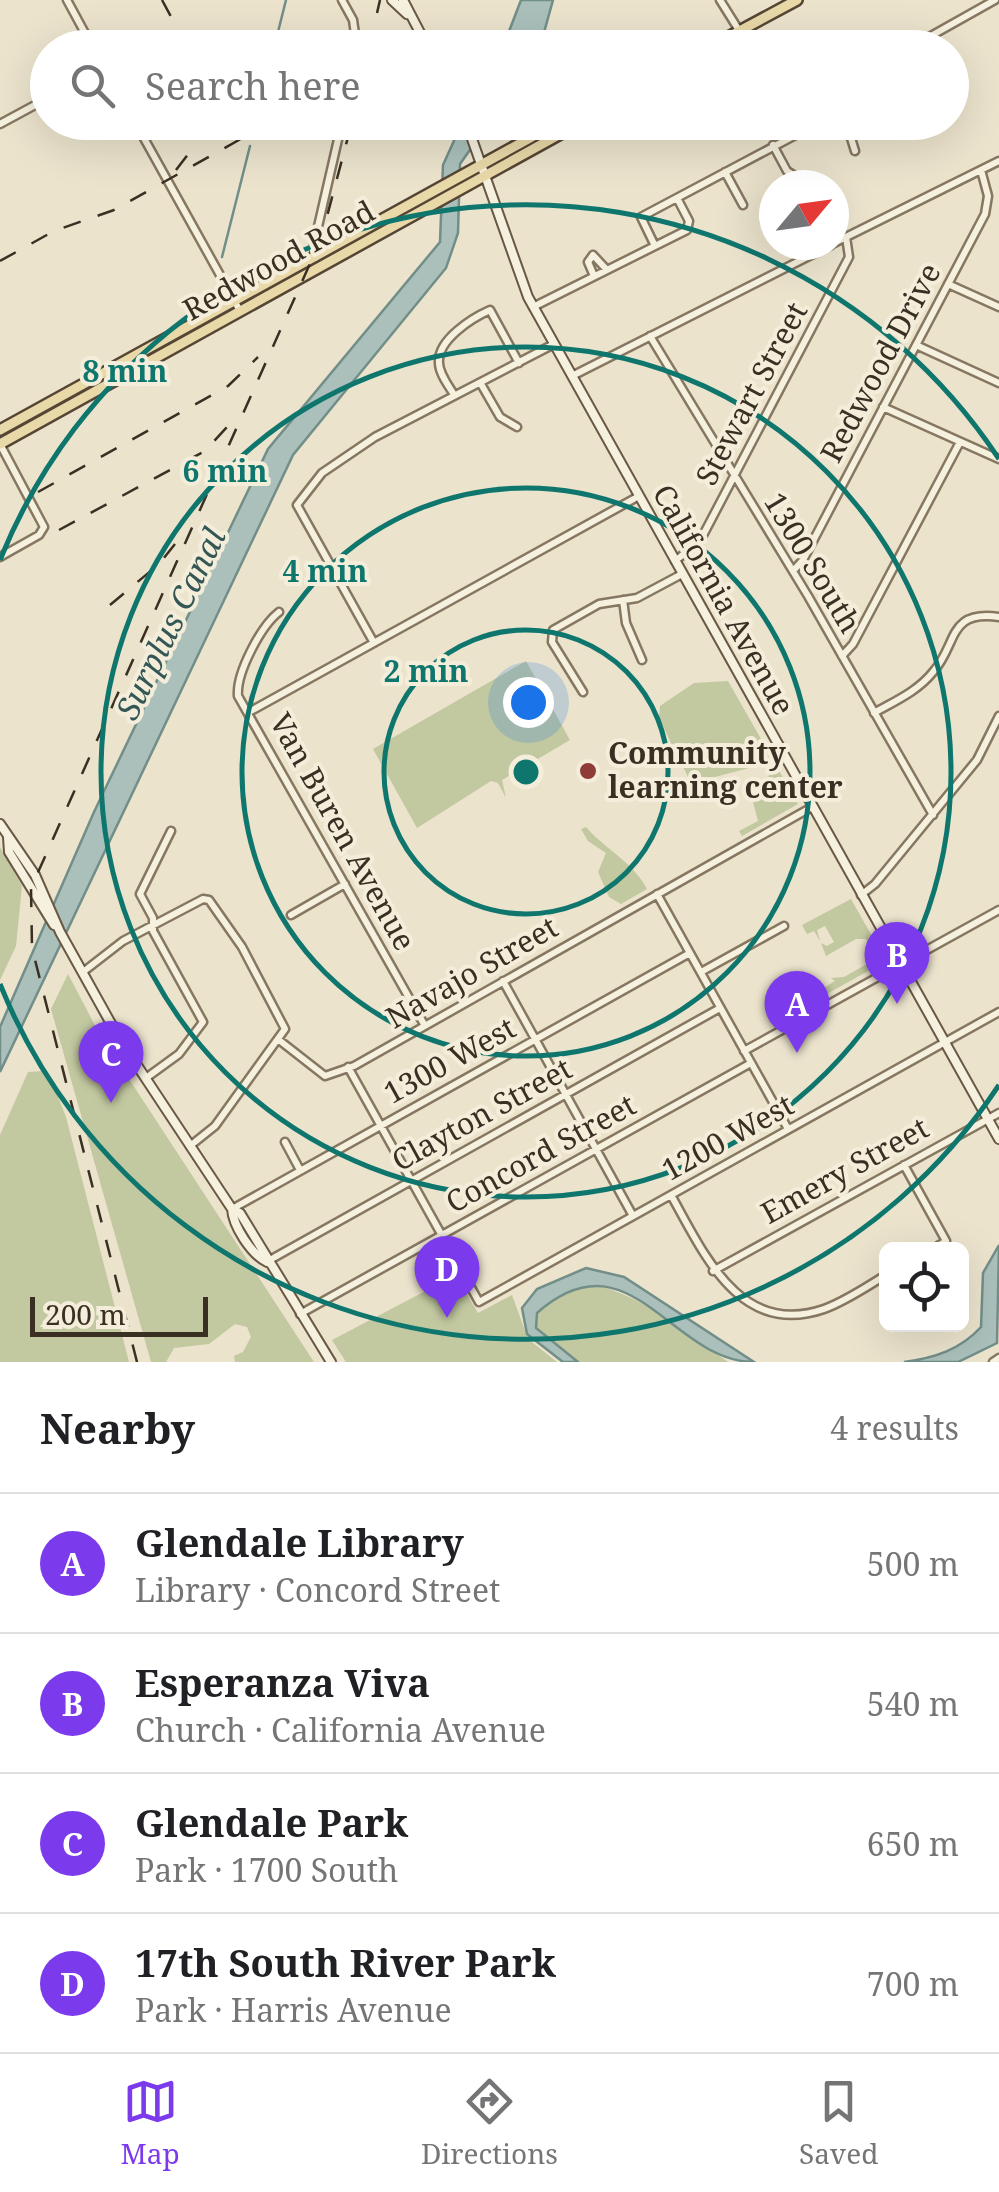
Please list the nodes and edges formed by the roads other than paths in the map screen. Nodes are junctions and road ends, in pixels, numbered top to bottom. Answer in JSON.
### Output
{"nodes":[{"id":1,"x":67,"y":0,"type":"edge"},
{"id":2,"x":342,"y":0,"type":"edge"},
{"id":3,"x":392,"y":0,"type":"edge"},
{"id":4,"x":403,"y":0,"type":"edge"},
{"id":5,"x":720,"y":0,"type":"edge"},
{"id":6,"x":797,"y":0,"type":"edge"},
{"id":7,"x":995,"y":0,"type":"edge"},
{"id":8,"x":983,"y":3,"type":"edge"},
{"id":9,"x":408,"y":14,"type":"junction"},
{"id":10,"x":84,"y":30,"type":"edge"},
{"id":11,"x":354,"y":30,"type":"edge"},
{"id":12,"x":417,"y":30,"type":"edge"},
{"id":13,"x":739,"y":30,"type":"edge"},
{"id":14,"x":742,"y":30,"type":"edge"},
{"id":15,"x":939,"y":30,"type":"edge"},
{"id":16,"x":30,"y":108,"type":"edge"},
{"id":17,"x":0,"y":124,"type":"edge"},
{"id":18,"x":145,"y":140,"type":"edge"},
{"id":19,"x":338,"y":140,"type":"edge"},
{"id":20,"x":474,"y":140,"type":"edge"},
{"id":21,"x":532,"y":140,"type":"edge"},
{"id":22,"x":545,"y":140,"type":"edge"},
{"id":23,"x":786,"y":140,"type":"edge"},
{"id":24,"x":851,"y":140,"type":"edge"},
{"id":25,"x":773,"y":146,"type":"junction"},
{"id":26,"x":854,"y":151,"type":"dead end"},
{"id":27,"x":999,"y":161,"type":"edge"},
{"id":28,"x":486,"y":169,"type":"junction"},
{"id":29,"x":788,"y":170,"type":"edge"},
{"id":30,"x":981,"y":170,"type":"junction"},
{"id":31,"x":725,"y":172,"type":"junction"},
{"id":32,"x":677,"y":198,"type":"junction"},
{"id":33,"x":744,"y":206,"type":"dead end"},
{"id":34,"x":849,"y":236,"type":"edge"},
{"id":35,"x":655,"y":246,"type":"junction"},
{"id":36,"x":800,"y":260,"type":"edge"},
{"id":37,"x":847,"y":260,"type":"edge"},
{"id":38,"x":318,"y":262,"type":"junction"},
{"id":39,"x":607,"y":270,"type":"junction"},
{"id":40,"x":594,"y":276,"type":"junction"},
{"id":41,"x":948,"y":284,"type":"junction"},
{"id":42,"x":234,"y":300,"type":"junction"},
{"id":43,"x":533,"y":306,"type":"junction"},
{"id":44,"x":999,"y":306,"type":"edge"},
{"id":45,"x":240,"y":311,"type":"junction"},
{"id":46,"x":650,"y":336,"type":"junction"},
{"id":47,"x":554,"y":344,"type":"junction"},
{"id":48,"x":916,"y":345,"type":"junction"},
{"id":49,"x":519,"y":363,"type":"junction"},
{"id":50,"x":572,"y":376,"type":"junction"},
{"id":51,"x":999,"y":382,"type":"edge"},
{"id":52,"x":481,"y":384,"type":"junction"},
{"id":53,"x":453,"y":394,"type":"junction"},
{"id":54,"x":884,"y":407,"type":"junction"},
{"id":55,"x":517,"y":427,"type":"dead end"},
{"id":56,"x":0,"y":430,"type":"edge"},
{"id":57,"x":960,"y":442,"type":"junction"},
{"id":58,"x":0,"y":444,"type":"edge"},
{"id":59,"x":999,"y":458,"type":"edge"},
{"id":60,"x":734,"y":476,"type":"junction"},
{"id":61,"x":639,"y":496,"type":"junction"},
{"id":62,"x":0,"y":557,"type":"edge"},
{"id":63,"x":675,"y":561,"type":"junction"},
{"id":64,"x":793,"y":572,"type":"junction"},
{"id":65,"x":682,"y":574,"type":"junction"},
{"id":66,"x":623,"y":600,"type":"junction"},
{"id":67,"x":280,"y":612,"type":"dead end"},
{"id":68,"x":999,"y":617,"type":"edge"},
{"id":69,"x":374,"y":643,"type":"junction"},
{"id":70,"x":842,"y":656,"type":"junction"},
{"id":71,"x":642,"y":660,"type":"dead end"},
{"id":72,"x":583,"y":692,"type":"dead end"},
{"id":73,"x":250,"y":712,"type":"junction"},
{"id":74,"x":874,"y":713,"type":"junction"},
{"id":75,"x":999,"y":716,"type":"edge"},
{"id":76,"x":812,"y":807,"type":"junction"},
{"id":77,"x":933,"y":815,"type":"junction"},
{"id":78,"x":0,"y":824,"type":"edge"},
{"id":79,"x":171,"y":831,"type":"dead end"},
{"id":80,"x":8,"y":838,"type":"junction"},
{"id":81,"x":345,"y":884,"type":"junction"},
{"id":82,"x":657,"y":894,"type":"junction"},
{"id":83,"x":861,"y":894,"type":"junction"},
{"id":84,"x":999,"y":910,"type":"edge"},
{"id":85,"x":291,"y":915,"type":"dead end"},
{"id":86,"x":153,"y":925,"type":"junction"},
{"id":87,"x":784,"y":926,"type":"dead end"},
{"id":88,"x":60,"y":932,"type":"junction"},
{"id":89,"x":690,"y":953,"type":"junction"},
{"id":90,"x":901,"y":965,"type":"junction"},
{"id":91,"x":82,"y":972,"type":"junction"},
{"id":92,"x":700,"y":972,"type":"junction"},
{"id":93,"x":503,"y":981,"type":"junction"},
{"id":94,"x":720,"y":1008,"type":"junction"},
{"id":95,"x":999,"y":1012,"type":"edge"},
{"id":96,"x":425,"y":1026,"type":"junction"},
{"id":97,"x":535,"y":1039,"type":"junction"},
{"id":98,"x":279,"y":1040,"type":"junction"},
{"id":99,"x":944,"y":1042,"type":"junction"},
{"id":100,"x":744,"y":1051,"type":"junction"},
{"id":101,"x":751,"y":1062,"type":"junction"},
{"id":102,"x":348,"y":1068,"type":"junction"},
{"id":103,"x":146,"y":1078,"type":"junction"},
{"id":104,"x":566,"y":1094,"type":"junction"},
{"id":105,"x":999,"y":1113,"type":"edge"},
{"id":106,"x":987,"y":1118,"type":"junction"},
{"id":107,"x":380,"y":1126,"type":"junction"},
{"id":108,"x":788,"y":1130,"type":"junction"},
{"id":109,"x":999,"y":1138,"type":"edge"},
{"id":110,"x":285,"y":1142,"type":"dead end"},
{"id":111,"x":190,"y":1146,"type":"junction"},
{"id":112,"x":596,"y":1149,"type":"junction"},
{"id":113,"x":904,"y":1164,"type":"junction"},
{"id":114,"x":300,"y":1170,"type":"junction"},
{"id":115,"x":411,"y":1180,"type":"junction"},
{"id":116,"x":671,"y":1195,"type":"junction"},
{"id":117,"x":232,"y":1209,"type":"junction"},
{"id":118,"x":633,"y":1216,"type":"junction"},
{"id":119,"x":442,"y":1236,"type":"junction"},
{"id":120,"x":944,"y":1242,"type":"edge"},
{"id":121,"x":266,"y":1262,"type":"junction"},
{"id":122,"x":713,"y":1270,"type":"junction"},
{"id":123,"x":879,"y":1279,"type":"edge"},
{"id":124,"x":300,"y":1314,"type":"junction"},
{"id":125,"x":332,"y":1362,"type":"edge"}],
"edges":[{"from":1,"to":10,"type":"street"},
{"from":2,"to":11,"type":"street"},
{"from":3,"to":9,"type":"main road"},
{"from":4,"to":9,"type":"main road"},
{"from":5,"to":13,"type":"street"},
{"from":6,"to":14,"type":"main road"},
{"from":7,"to":8,"type":"street"},
{"from":8,"to":15,"type":"street"},
{"from":9,"to":12,"type":"main road"},
{"from":16,"to":17,"type":"street"},
{"from":18,"to":42,"type":"street"},
{"from":19,"to":38,"type":"street"},
{"from":20,"to":28,"type":"main road","name":"California Avenue"},
{"from":21,"to":28,"type":"main road","name":"Redwood Road"},
{"from":22,"to":28,"type":"main road","name":"Redwood Road"},
{"from":23,"to":25,"type":"street"},
{"from":24,"to":26,"type":"street"},
{"from":25,"to":29,"type":"street"},
{"from":25,"to":31,"type":"street"},
{"from":27,"to":30,"type":"street"},
{"from":28,"to":38,"type":"main road","name":"Redwood Road"},
{"from":28,"to":38,"type":"main road","name":"Redwood Road"},
{"from":28,"to":43,"type":"main road","name":"California Avenue"},
{"from":30,"to":34,"type":"street"},
{"from":30,"to":41,"type":"street","name":"Redwood Drive"},
{"from":31,"to":32,"type":"street"},
{"from":31,"to":33,"type":"street"},
{"from":32,"to":35,"type":"street"},
{"from":32,"to":35,"type":"street"},
{"from":35,"to":39,"type":"street"},
{"from":36,"to":46,"type":"street"},
{"from":37,"to":60,"type":"street","name":"Stewart Street"},
{"from":38,"to":42,"type":"main road","name":"Redwood Road"},
{"from":38,"to":45,"type":"main road","name":"Redwood Road"},
{"from":39,"to":40,"type":"street"},
{"from":39,"to":40,"type":"street"},
{"from":40,"to":43,"type":"street"},
{"from":41,"to":44,"type":"street"},
{"from":41,"to":48,"type":"street","name":"Redwood Drive"},
{"from":42,"to":45,"type":"street"},
{"from":42,"to":56,"type":"main road","name":"Redwood Road"},
{"from":43,"to":47,"type":"main road","name":"California Avenue"},
{"from":45,"to":58,"type":"main road","name":"Redwood Road"},
{"from":46,"to":50,"type":"street"},
{"from":46,"to":60,"type":"street","name":"1300 South"},
{"from":47,"to":49,"type":"street"},
{"from":47,"to":50,"type":"main road","name":"California Avenue"},
{"from":48,"to":51,"type":"street"},
{"from":48,"to":54,"type":"street","name":"Redwood Drive"},
{"from":49,"to":52,"type":"street"},
{"from":49,"to":53,"type":"street"},
{"from":50,"to":61,"type":"main road","name":"California Avenue"},
{"from":52,"to":53,"type":"street"},
{"from":52,"to":55,"type":"street"},
{"from":53,"to":69,"type":"street"},
{"from":54,"to":57,"type":"street"},
{"from":54,"to":64,"type":"street","name":"Redwood Drive"},
{"from":57,"to":59,"type":"street"},
{"from":57,"to":70,"type":"street"},
{"from":58,"to":62,"type":"street"},
{"from":60,"to":63,"type":"street","name":"Stewart Street"},
{"from":60,"to":64,"type":"street","name":"1300 South"},
{"from":61,"to":63,"type":"main road","name":"California Avenue"},
{"from":61,"to":69,"type":"street"},
{"from":63,"to":65,"type":"main road","name":"California Avenue"},
{"from":64,"to":70,"type":"street","name":"1300 South"},
{"from":65,"to":66,"type":"street"},
{"from":65,"to":76,"type":"main road","name":"California Avenue"},
{"from":66,"to":71,"type":"street"},
{"from":66,"to":72,"type":"street"},
{"from":67,"to":73,"type":"street"},
{"from":68,"to":74,"type":"street"},
{"from":69,"to":73,"type":"street"},
{"from":70,"to":74,"type":"street","name":"1300 South"},
{"from":73,"to":81,"type":"street","name":"Van Buren Avenue"},
{"from":74,"to":77,"type":"street","name":"1300 South"},
{"from":75,"to":77,"type":"street"},
{"from":76,"to":82,"type":"street","name":"Navajo Street"},
{"from":76,"to":83,"type":"main road","name":"California Avenue"},
{"from":77,"to":83,"type":"street"},
{"from":78,"to":80,"type":"main road"},
{"from":79,"to":86,"type":"street"},
{"from":80,"to":88,"type":"main road"},
{"from":80,"to":88,"type":"main road"},
{"from":81,"to":85,"type":"street"},
{"from":81,"to":96,"type":"street","name":"Van Buren Avenue"},
{"from":82,"to":89,"type":"street"},
{"from":82,"to":93,"type":"street","name":"Navajo Street"},
{"from":83,"to":90,"type":"main road","name":"California Avenue"},
{"from":84,"to":90,"type":"street"},
{"from":86,"to":91,"type":"street"},
{"from":86,"to":98,"type":"street"},
{"from":86,"to":103,"type":"street"},
{"from":87,"to":92,"type":"street"},
{"from":88,"to":91,"type":"main road"},
{"from":89,"to":92,"type":"street"},
{"from":89,"to":97,"type":"street","name":"1300 West"},
{"from":90,"to":99,"type":"main road","name":"California Avenue"},
{"from":90,"to":100,"type":"street"},
{"from":91,"to":103,"type":"main road"},
{"from":92,"to":94,"type":"street"},
{"from":93,"to":96,"type":"street","name":"Navajo Street"},
{"from":93,"to":97,"type":"street"},
{"from":94,"to":100,"type":"street"},
{"from":94,"to":104,"type":"street","name":"Clayton Street"},
{"from":95,"to":99,"type":"street","name":"1200 West"},
{"from":96,"to":102,"type":"street","name":"Navajo Street"},
{"from":97,"to":104,"type":"street"},
{"from":97,"to":107,"type":"street","name":"1300 West"},
{"from":98,"to":102,"type":"street"},
{"from":98,"to":111,"type":"street"},
{"from":99,"to":106,"type":"main road","name":"California Avenue"},
{"from":99,"to":108,"type":"street","name":"1200 West"},
{"from":100,"to":101,"type":"street"},
{"from":101,"to":108,"type":"street"},
{"from":101,"to":112,"type":"street","name":"Concord Street"},
{"from":102,"to":107,"type":"street"},
{"from":103,"to":111,"type":"main road"},
{"from":104,"to":112,"type":"street"},
{"from":104,"to":115,"type":"street","name":"Clayton Street"},
{"from":105,"to":106,"type":"street","name":"Emery Street"},
{"from":106,"to":109,"type":"main road","name":"California Avenue"},
{"from":106,"to":113,"type":"street","name":"Emery Street"},
{"from":107,"to":114,"type":"street","name":"1300 West"},
{"from":107,"to":115,"type":"street"},
{"from":108,"to":116,"type":"street","name":"1200 West"},
{"from":110,"to":114,"type":"street"},
{"from":111,"to":117,"type":"main road"},
{"from":112,"to":118,"type":"street"},
{"from":112,"to":119,"type":"street","name":"Concord Street"},
{"from":113,"to":120,"type":"street"},
{"from":113,"to":122,"type":"street","name":"Emery Street"},
{"from":114,"to":117,"type":"street","name":"1300 West"},
{"from":115,"to":119,"type":"street"},
{"from":115,"to":121,"type":"street","name":"Clayton Street"},
{"from":116,"to":118,"type":"street","name":"1200 West"},
{"from":116,"to":122,"type":"street"},
{"from":117,"to":121,"type":"main road"},
{"from":118,"to":119,"type":"street","name":"1200 West"},
{"from":119,"to":124,"type":"street","name":"Concord Street"},
{"from":121,"to":124,"type":"main road"},
{"from":122,"to":123,"type":"street"},
{"from":124,"to":125,"type":"main road"}]}
